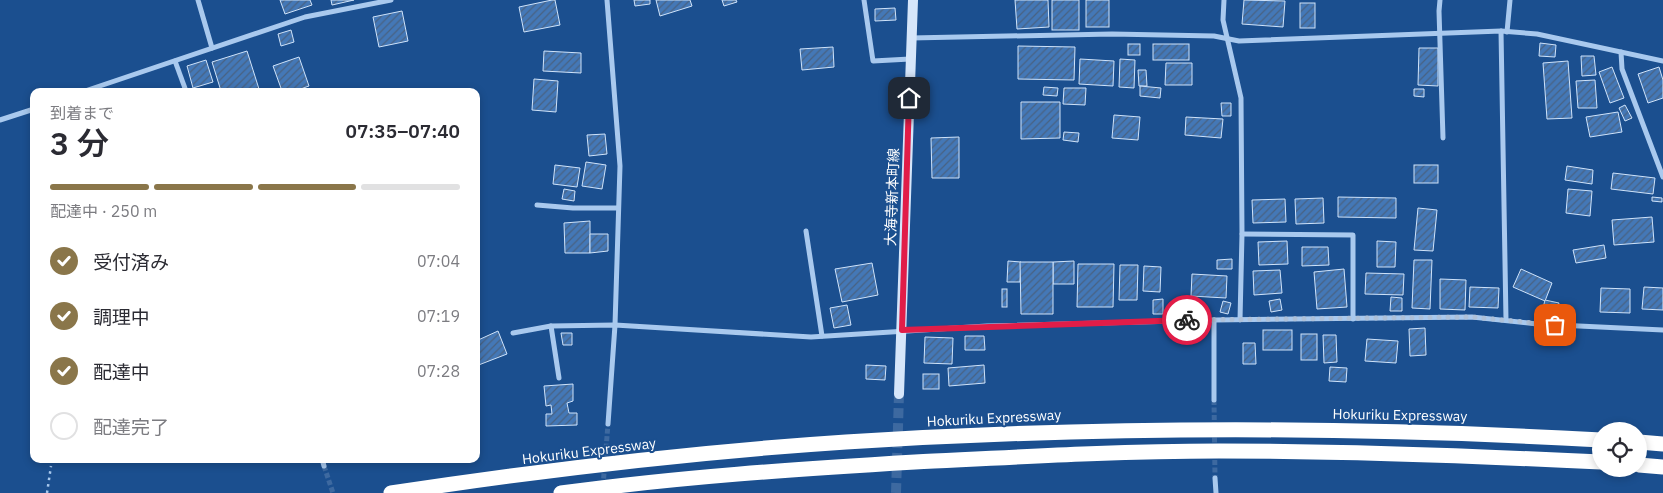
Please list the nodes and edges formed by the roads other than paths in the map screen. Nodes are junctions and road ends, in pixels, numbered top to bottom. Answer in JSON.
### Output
{"nodes":[{"id":1,"x":198,"y":0,"type":"edge"},
{"id":2,"x":390,"y":0,"type":"edge"},
{"id":3,"x":607,"y":0,"type":"edge"},
{"id":4,"x":864,"y":0,"type":"edge"},
{"id":5,"x":913,"y":0,"type":"edge"},
{"id":6,"x":1224,"y":0,"type":"edge"},
{"id":7,"x":1440,"y":0,"type":"edge"},
{"id":8,"x":1510,"y":0,"type":"edge"},
{"id":9,"x":1504,"y":32,"type":"junction"},
{"id":10,"x":1440,"y":33,"type":"junction"},
{"id":11,"x":911,"y":38,"type":"junction"},
{"id":12,"x":1227,"y":38,"type":"junction"},
{"id":13,"x":212,"y":48,"type":"junction"},
{"id":14,"x":1621,"y":52,"type":"junction"},
{"id":15,"x":910,"y":59,"type":"junction"},
{"id":16,"x":175,"y":61,"type":"junction"},
{"id":17,"x":1663,"y":61,"type":"edge"},
{"id":18,"x":94,"y":88,"type":"edge"},
{"id":19,"x":185,"y":88,"type":"edge"},
{"id":20,"x":30,"y":109,"type":"edge"},
{"id":21,"x":0,"y":120,"type":"edge"},
{"id":22,"x":1443,"y":138,"type":"dead end"},
{"id":23,"x":1663,"y":177,"type":"edge"},
{"id":24,"x":537,"y":205,"type":"dead end"},
{"id":25,"x":618,"y":208,"type":"junction"},
{"id":26,"x":806,"y":231,"type":"dead end"},
{"id":27,"x":1242,"y":234,"type":"junction"},
{"id":28,"x":1353,"y":319,"type":"junction"},
{"id":29,"x":1214,"y":320,"type":"junction"},
{"id":30,"x":1240,"y":320,"type":"junction"},
{"id":31,"x":1506,"y":320,"type":"junction"},
{"id":32,"x":615,"y":325,"type":"junction"},
{"id":33,"x":551,"y":326,"type":"junction"},
{"id":34,"x":902,"y":330,"type":"junction"},
{"id":35,"x":1663,"y":330,"type":"edge"},
{"id":36,"x":513,"y":333,"type":"dead end"},
{"id":37,"x":822,"y":336,"type":"junction"},
{"id":38,"x":559,"y":378,"type":"dead end"},
{"id":39,"x":899,"y":394,"type":"tunnel mouth"},
{"id":40,"x":1214,"y":400,"type":"tunnel mouth"},
{"id":41,"x":608,"y":424,"type":"tunnel mouth"},
{"id":42,"x":1592,"y":440,"type":"edge"},
{"id":43,"x":1647,"y":443,"type":"edge"},
{"id":44,"x":1663,"y":444,"type":"edge"},
{"id":45,"x":1592,"y":462,"type":"edge"},
{"id":46,"x":323,"y":463,"type":"edge"},
{"id":47,"x":324,"y":466,"type":"tunnel mouth"},
{"id":48,"x":1647,"y":466,"type":"edge"},
{"id":49,"x":1663,"y":467,"type":"edge"},
{"id":50,"x":1215,"y":478,"type":"tunnel mouth"},
{"id":51,"x":391,"y":493,"type":"edge"},
{"id":52,"x":560,"y":493,"type":"edge"},
{"id":53,"x":1216,"y":493,"type":"edge"}],
"edges":[{"from":1,"to":13,"type":"street"},
{"from":2,"to":13,"type":"street"},
{"from":3,"to":25,"type":"street"},
{"from":4,"to":15,"type":"street"},
{"from":5,"to":11,"type":"main road","name":"大海寺新本町線"},
{"from":6,"to":12,"type":"street"},
{"from":7,"to":10,"type":"street"},
{"from":8,"to":9,"type":"street"},
{"from":9,"to":10,"type":"street"},
{"from":9,"to":14,"type":"street"},
{"from":9,"to":31,"type":"street"},
{"from":10,"to":12,"type":"street"},
{"from":10,"to":22,"type":"street"},
{"from":11,"to":12,"type":"street"},
{"from":11,"to":15,"type":"main road","name":"大海寺新本町線"},
{"from":12,"to":27,"type":"street"},
{"from":13,"to":16,"type":"street"},
{"from":14,"to":17,"type":"street"},
{"from":14,"to":23,"type":"street"},
{"from":15,"to":34,"type":"main road","name":"大海寺新本町線"},
{"from":16,"to":18,"type":"street"},
{"from":16,"to":19,"type":"street"},
{"from":20,"to":21,"type":"street"},
{"from":24,"to":25,"type":"street"},
{"from":25,"to":32,"type":"street"},
{"from":26,"to":37,"type":"street"},
{"from":27,"to":28,"type":"street"},
{"from":27,"to":30,"type":"street"},
{"from":28,"to":30,"type":"street"},
{"from":28,"to":31,"type":"street"},
{"from":29,"to":30,"type":"street"},
{"from":29,"to":34,"type":"street"},
{"from":29,"to":40,"type":"street"},
{"from":31,"to":35,"type":"street"},
{"from":32,"to":33,"type":"street"},
{"from":32,"to":37,"type":"street"},
{"from":32,"to":41,"type":"street"},
{"from":33,"to":36,"type":"street"},
{"from":33,"to":38,"type":"street"},
{"from":34,"to":37,"type":"street"},
{"from":34,"to":39,"type":"main road","name":"大海寺新本町線"},
{"from":42,"to":51,"type":"highway","name":"Hokuriku Expressway"},
{"from":43,"to":44,"type":"highway"},
{"from":45,"to":52,"type":"highway"},
{"from":46,"to":47,"type":"street"},
{"from":48,"to":49,"type":"highway"},
{"from":50,"to":53,"type":"street"}]}
